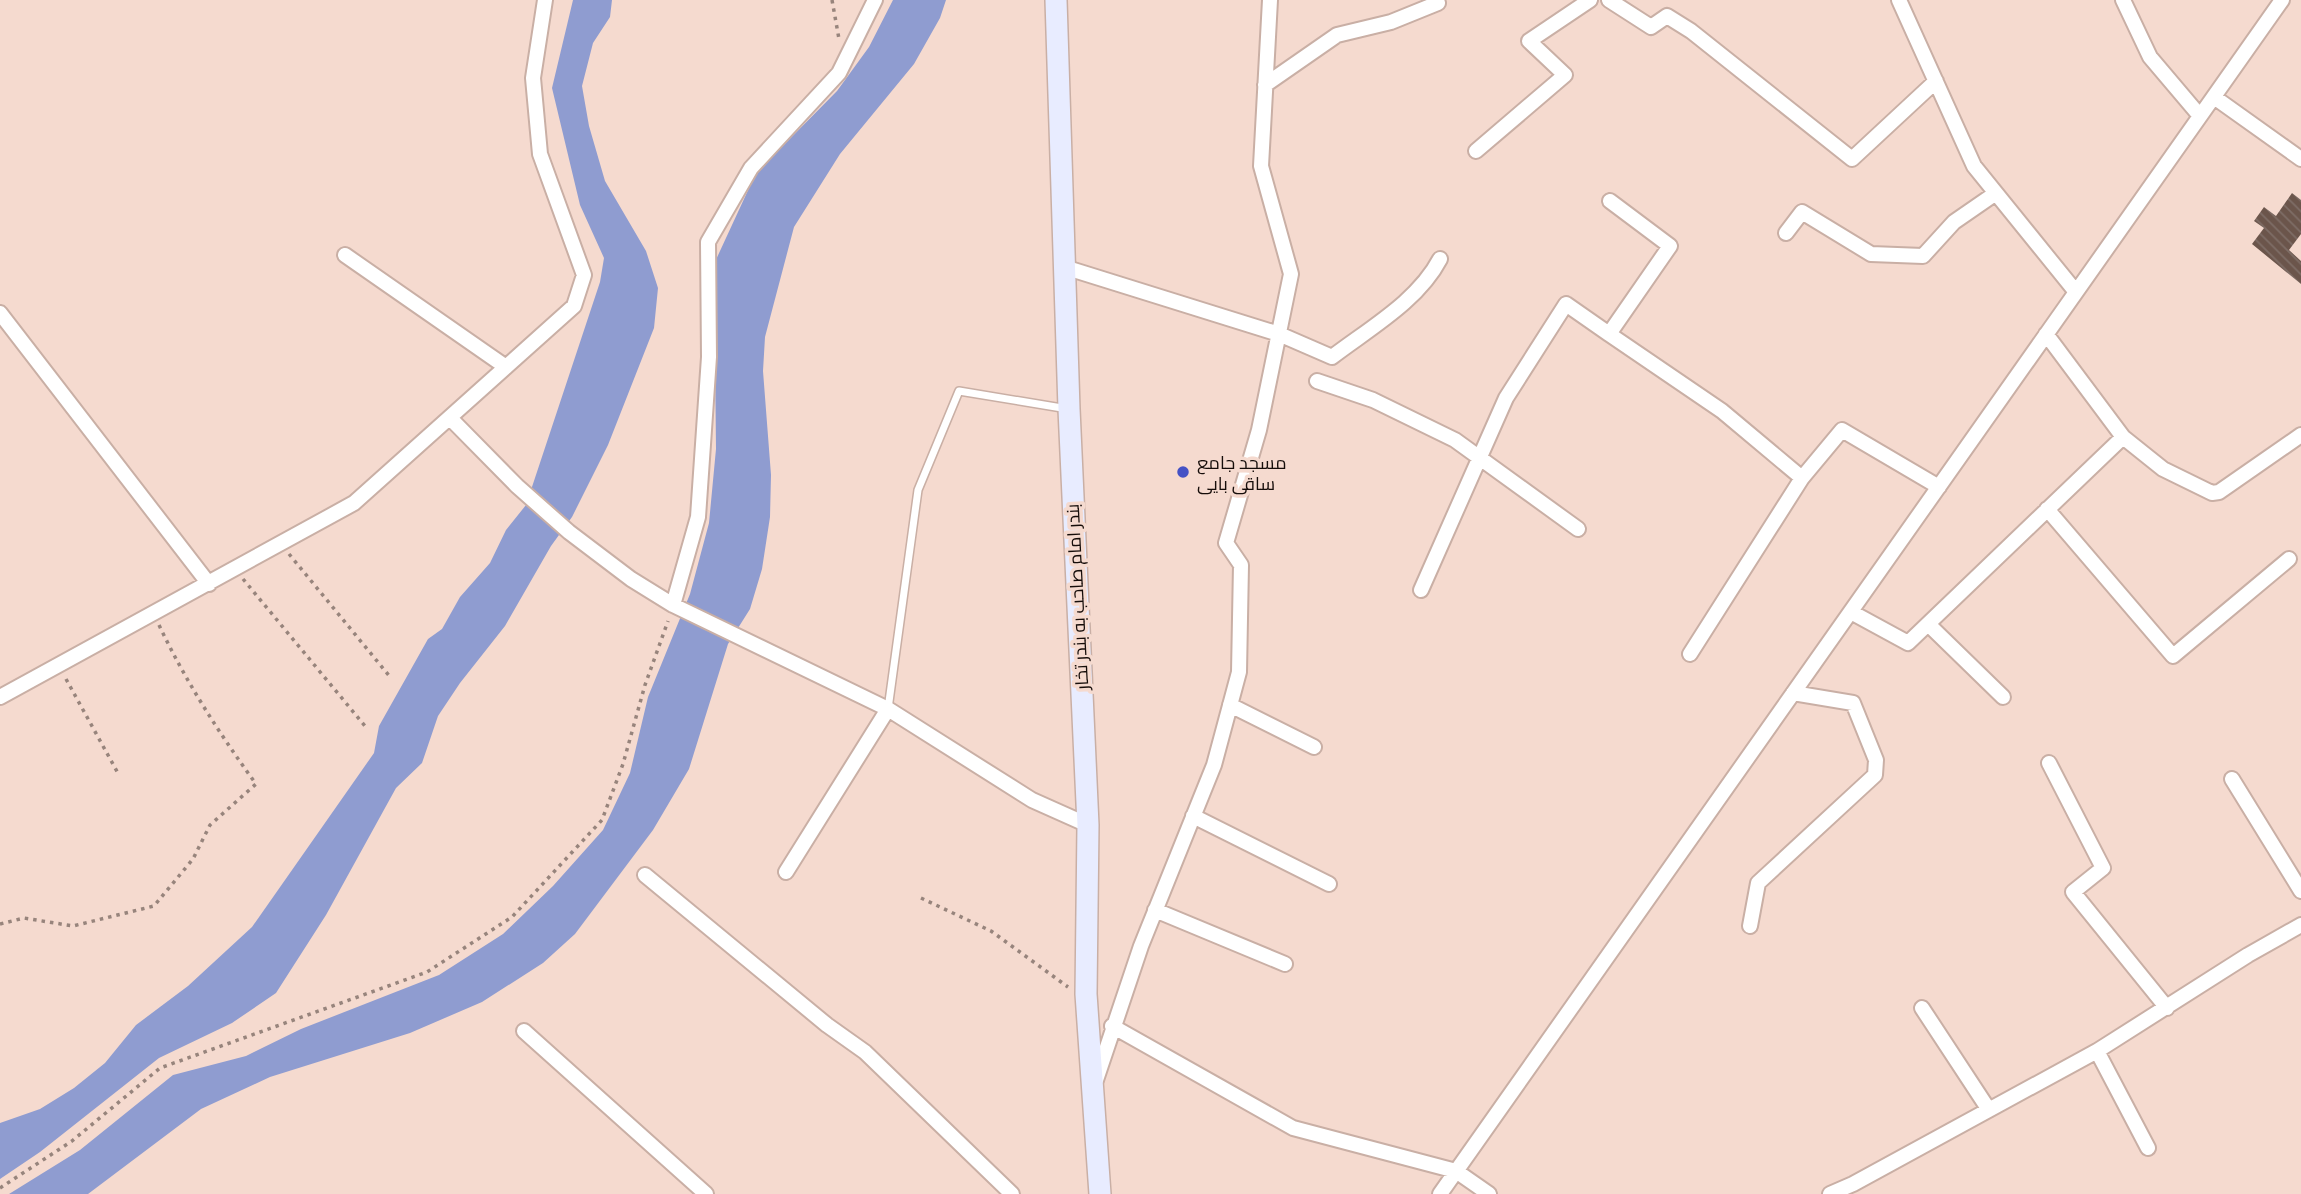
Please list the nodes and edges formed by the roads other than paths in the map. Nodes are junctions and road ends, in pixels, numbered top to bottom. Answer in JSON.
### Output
{"nodes":[{"id":1,"x":545,"y":0,"type":"edge"},
{"id":2,"x":875,"y":0,"type":"edge"},
{"id":3,"x":1056,"y":0,"type":"edge"},
{"id":4,"x":1270,"y":0,"type":"edge"},
{"id":5,"x":1591,"y":0,"type":"edge"},
{"id":6,"x":1609,"y":0,"type":"edge"},
{"id":7,"x":1899,"y":0,"type":"edge"},
{"id":8,"x":2123,"y":0,"type":"edge"},
{"id":9,"x":2281,"y":1,"type":"edge"},
{"id":10,"x":1438,"y":3,"type":"dead end"},
{"id":11,"x":1936,"y":82,"type":"junction"},
{"id":12,"x":1265,"y":85,"type":"junction"},
{"id":13,"x":2214,"y":97,"type":"junction"},
{"id":14,"x":2200,"y":116,"type":"junction"},
{"id":15,"x":1476,"y":151,"type":"dead end"},
{"id":16,"x":2301,"y":159,"type":"edge"},
{"id":17,"x":1996,"y":193,"type":"junction"},
{"id":18,"x":1610,"y":201,"type":"dead end"},
{"id":19,"x":1786,"y":233,"type":"dead end"},
{"id":20,"x":345,"y":255,"type":"dead end"},
{"id":21,"x":1440,"y":259,"type":"dead end"},
{"id":22,"x":1064,"y":267,"type":"junction"},
{"id":23,"x":2076,"y":292,"type":"junction"},
{"id":24,"x":0,"y":313,"type":"edge"},
{"id":25,"x":1279,"y":334,"type":"junction"},
{"id":26,"x":1609,"y":334,"type":"junction"},
{"id":27,"x":2046,"y":334,"type":"junction"},
{"id":28,"x":506,"y":368,"type":"junction"},
{"id":29,"x":1317,"y":380,"type":"dead end"},
{"id":30,"x":1069,"y":409,"type":"junction"},
{"id":31,"x":450,"y":418,"type":"junction"},
{"id":32,"x":2301,"y":436,"type":"edge"},
{"id":33,"x":2123,"y":437,"type":"junction"},
{"id":34,"x":1480,"y":457,"type":"junction"},
{"id":35,"x":1802,"y":478,"type":"junction"},
{"id":36,"x":1939,"y":487,"type":"junction"},
{"id":37,"x":2047,"y":509,"type":"junction"},
{"id":38,"x":1578,"y":529,"type":"dead end"},
{"id":39,"x":2289,"y":559,"type":"dead end"},
{"id":40,"x":209,"y":584,"type":"junction"},
{"id":41,"x":1421,"y":590,"type":"dead end"},
{"id":42,"x":673,"y":606,"type":"junction"},
{"id":43,"x":1851,"y":612,"type":"junction"},
{"id":44,"x":1927,"y":624,"type":"junction"},
{"id":45,"x":1690,"y":654,"type":"dead end"},
{"id":46,"x":1793,"y":693,"type":"junction"},
{"id":47,"x":0,"y":697,"type":"edge"},
{"id":48,"x":2003,"y":697,"type":"dead end"},
{"id":49,"x":1230,"y":705,"type":"junction"},
{"id":50,"x":888,"y":709,"type":"junction"},
{"id":51,"x":1314,"y":747,"type":"dead end"},
{"id":52,"x":2049,"y":764,"type":"dead end"},
{"id":53,"x":2232,"y":779,"type":"dead end"},
{"id":54,"x":1193,"y":816,"type":"junction"},
{"id":55,"x":1088,"y":825,"type":"junction"},
{"id":56,"x":786,"y":872,"type":"dead end"},
{"id":57,"x":645,"y":875,"type":"dead end"},
{"id":58,"x":1329,"y":884,"type":"dead end"},
{"id":59,"x":2301,"y":891,"type":"edge"},
{"id":60,"x":1156,"y":910,"type":"junction"},
{"id":61,"x":1750,"y":926,"type":"dead end"},
{"id":62,"x":2301,"y":926,"type":"edge"},
{"id":63,"x":1284,"y":964,"type":"dead end"},
{"id":64,"x":1922,"y":1008,"type":"dead end"},
{"id":65,"x":2167,"y":1008,"type":"junction"},
{"id":66,"x":1112,"y":1026,"type":"junction"},
{"id":67,"x":524,"y":1031,"type":"dead end"},
{"id":68,"x":2097,"y":1051,"type":"junction"},
{"id":69,"x":1095,"y":1086,"type":"junction"},
{"id":70,"x":1989,"y":1110,"type":"junction"},
{"id":71,"x":2148,"y":1148,"type":"dead end"},
{"id":72,"x":1456,"y":1171,"type":"junction"},
{"id":73,"x":706,"y":1194,"type":"edge"},
{"id":74,"x":1012,"y":1194,"type":"edge"},
{"id":75,"x":1100,"y":1194,"type":"edge"},
{"id":76,"x":1440,"y":1194,"type":"edge"},
{"id":77,"x":1489,"y":1194,"type":"edge"},
{"id":78,"x":1830,"y":1194,"type":"edge"}],
"edges":[{"from":1,"to":28,"type":"street"},
{"from":2,"to":42,"type":"street"},
{"from":3,"to":22,"type":"main road","name":"بندر امام صاحب به بندر تخار"},
{"from":4,"to":12,"type":"street"},
{"from":5,"to":15,"type":"street"},
{"from":6,"to":11,"type":"street"},
{"from":7,"to":11,"type":"street"},
{"from":8,"to":14,"type":"street"},
{"from":9,"to":13,"type":"street"},
{"from":10,"to":12,"type":"street"},
{"from":11,"to":17,"type":"street"},
{"from":12,"to":25,"type":"street"},
{"from":13,"to":14,"type":"street"},
{"from":13,"to":16,"type":"street"},
{"from":14,"to":23,"type":"street"},
{"from":17,"to":19,"type":"street"},
{"from":17,"to":23,"type":"street"},
{"from":18,"to":26,"type":"street"},
{"from":20,"to":28,"type":"street"},
{"from":21,"to":25,"type":"street"},
{"from":22,"to":25,"type":"street"},
{"from":22,"to":30,"type":"main road","name":"بندر امام صاحب به بندر تخار"},
{"from":23,"to":27,"type":"street"},
{"from":24,"to":40,"type":"street"},
{"from":25,"to":49,"type":"street"},
{"from":26,"to":34,"type":"street"},
{"from":26,"to":35,"type":"street"},
{"from":27,"to":33,"type":"street"},
{"from":27,"to":36,"type":"street"},
{"from":28,"to":31,"type":"street"},
{"from":29,"to":34,"type":"street"},
{"from":30,"to":50,"type":"lane"},
{"from":30,"to":55,"type":"main road","name":"بندر امام صاحب به بندر تخار"},
{"from":31,"to":40,"type":"street"},
{"from":31,"to":42,"type":"street"},
{"from":32,"to":33,"type":"street"},
{"from":33,"to":37,"type":"street"},
{"from":34,"to":38,"type":"street"},
{"from":34,"to":41,"type":"street"},
{"from":35,"to":36,"type":"street"},
{"from":35,"to":45,"type":"street"},
{"from":36,"to":43,"type":"street"},
{"from":37,"to":39,"type":"street"},
{"from":37,"to":44,"type":"street"},
{"from":40,"to":47,"type":"street"},
{"from":42,"to":50,"type":"street"},
{"from":43,"to":44,"type":"street"},
{"from":43,"to":46,"type":"street"},
{"from":44,"to":48,"type":"street"},
{"from":46,"to":61,"type":"street"},
{"from":46,"to":72,"type":"street"},
{"from":49,"to":51,"type":"street"},
{"from":49,"to":54,"type":"street"},
{"from":50,"to":55,"type":"street"},
{"from":50,"to":56,"type":"street"},
{"from":52,"to":65,"type":"street"},
{"from":53,"to":59,"type":"street"},
{"from":54,"to":58,"type":"street"},
{"from":54,"to":60,"type":"street"},
{"from":55,"to":69,"type":"main road","name":"بندر امام صاحب به بندر تخار"},
{"from":57,"to":74,"type":"street"},
{"from":60,"to":63,"type":"street"},
{"from":60,"to":66,"type":"street"},
{"from":62,"to":65,"type":"street"},
{"from":64,"to":70,"type":"street"},
{"from":65,"to":68,"type":"street"},
{"from":66,"to":69,"type":"street"},
{"from":66,"to":72,"type":"street"},
{"from":67,"to":73,"type":"street"},
{"from":68,"to":70,"type":"street"},
{"from":68,"to":71,"type":"street"},
{"from":69,"to":75,"type":"main road","name":"بندر امام صاحب به بندر تخار"},
{"from":70,"to":78,"type":"street"},
{"from":72,"to":76,"type":"street"},
{"from":72,"to":77,"type":"street"}]}
